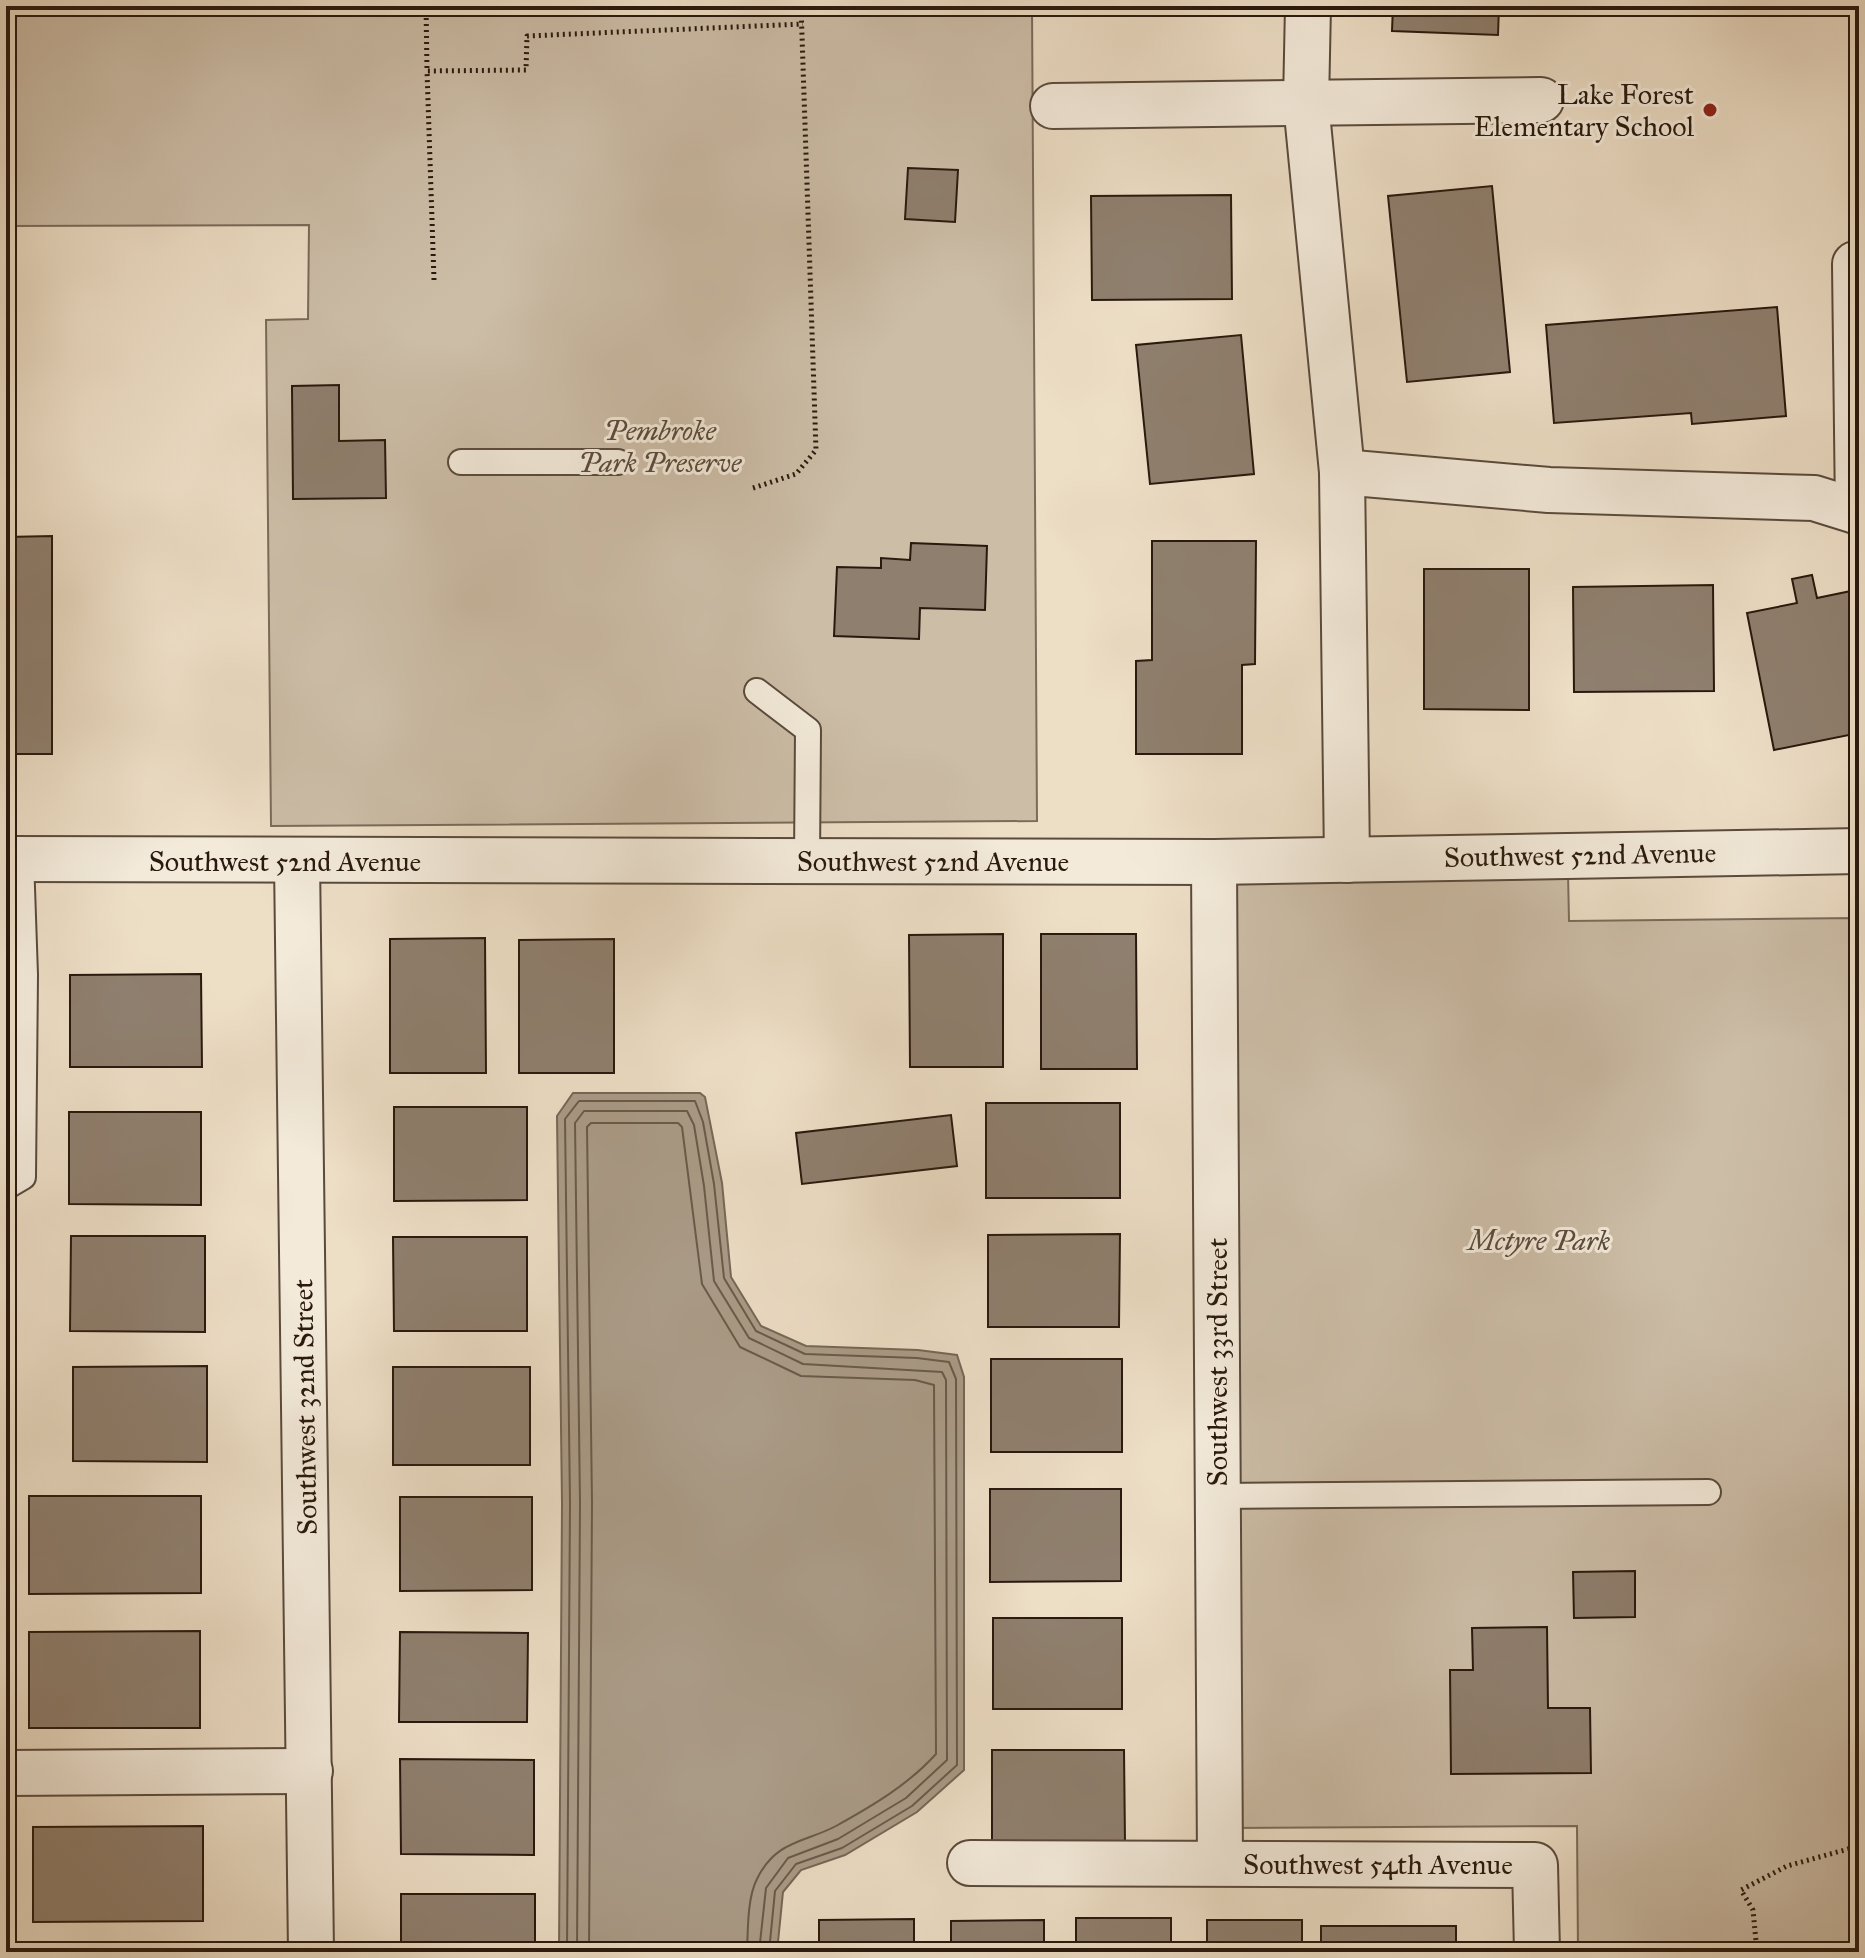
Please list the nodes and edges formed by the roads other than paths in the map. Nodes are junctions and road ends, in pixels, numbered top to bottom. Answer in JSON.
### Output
{"nodes":[{"id":1,"x":1308,"y":6,"type":"edge"},
{"id":2,"x":1541,"y":100,"type":"dead end"},
{"id":3,"x":1306,"y":103,"type":"junction"},
{"id":4,"x":1053,"y":106,"type":"dead end"},
{"id":5,"x":1855,"y":264,"type":"dead end"},
{"id":6,"x":461,"y":462,"type":"dead end"},
{"id":7,"x":618,"y":462,"type":"dead end"},
{"id":8,"x":1342,"y":472,"type":"junction"},
{"id":9,"x":1859,"y":512,"type":"edge"},
{"id":10,"x":757,"y":691,"type":"dead end"},
{"id":11,"x":1859,"y":851,"type":"edge"},
{"id":12,"x":13,"y":859,"type":"edge"},
{"id":13,"x":1347,"y":860,"type":"junction"},
{"id":14,"x":297,"y":861,"type":"junction"},
{"id":15,"x":807,"y":861,"type":"junction"},
{"id":16,"x":1214,"y":862,"type":"junction"},
{"id":17,"x":16,"y":975,"type":"edge"},
{"id":18,"x":6,"y":1187,"type":"edge"},
{"id":19,"x":1708,"y":1492,"type":"dead end"},
{"id":20,"x":1218,"y":1496,"type":"junction"},
{"id":21,"x":310,"y":1771,"type":"junction"},
{"id":22,"x":6,"y":1773,"type":"edge"},
{"id":23,"x":1220,"y":1862,"type":"junction"},
{"id":24,"x":970,"y":1863,"type":"dead end"},
{"id":25,"x":311,"y":1952,"type":"edge"},
{"id":26,"x":1537,"y":1952,"type":"edge"}],
"edges":[{"from":1,"to":3,"type":"street"},
{"from":2,"to":3,"type":"street"},
{"from":3,"to":4,"type":"street"},
{"from":3,"to":8,"type":"street"},
{"from":5,"to":9,"type":"street"},
{"from":6,"to":7,"type":"lane"},
{"from":8,"to":9,"type":"street"},
{"from":8,"to":13,"type":"street"},
{"from":10,"to":15,"type":"lane"},
{"from":11,"to":13,"type":"street","name":"Southwest 52nd Avenue"},
{"from":12,"to":14,"type":"street","name":"Southwest 52nd Avenue"},
{"from":12,"to":17,"type":"lane"},
{"from":13,"to":16,"type":"street","name":"Southwest 52nd Avenue"},
{"from":14,"to":15,"type":"street","name":"Southwest 52nd Avenue"},
{"from":14,"to":21,"type":"street","name":"Southwest 32nd Street"},
{"from":15,"to":16,"type":"street","name":"Southwest 52nd Avenue"},
{"from":16,"to":20,"type":"street","name":"Southwest 33rd Street"},
{"from":17,"to":18,"type":"lane"},
{"from":19,"to":20,"type":"lane"},
{"from":20,"to":23,"type":"street","name":"Southwest 33rd Street"},
{"from":21,"to":22,"type":"street"},
{"from":21,"to":25,"type":"street","name":"Southwest 32nd Street"},
{"from":23,"to":24,"type":"street","name":"Southwest 54th Avenue"},
{"from":23,"to":26,"type":"street","name":"Southwest 54th Avenue"}]}
